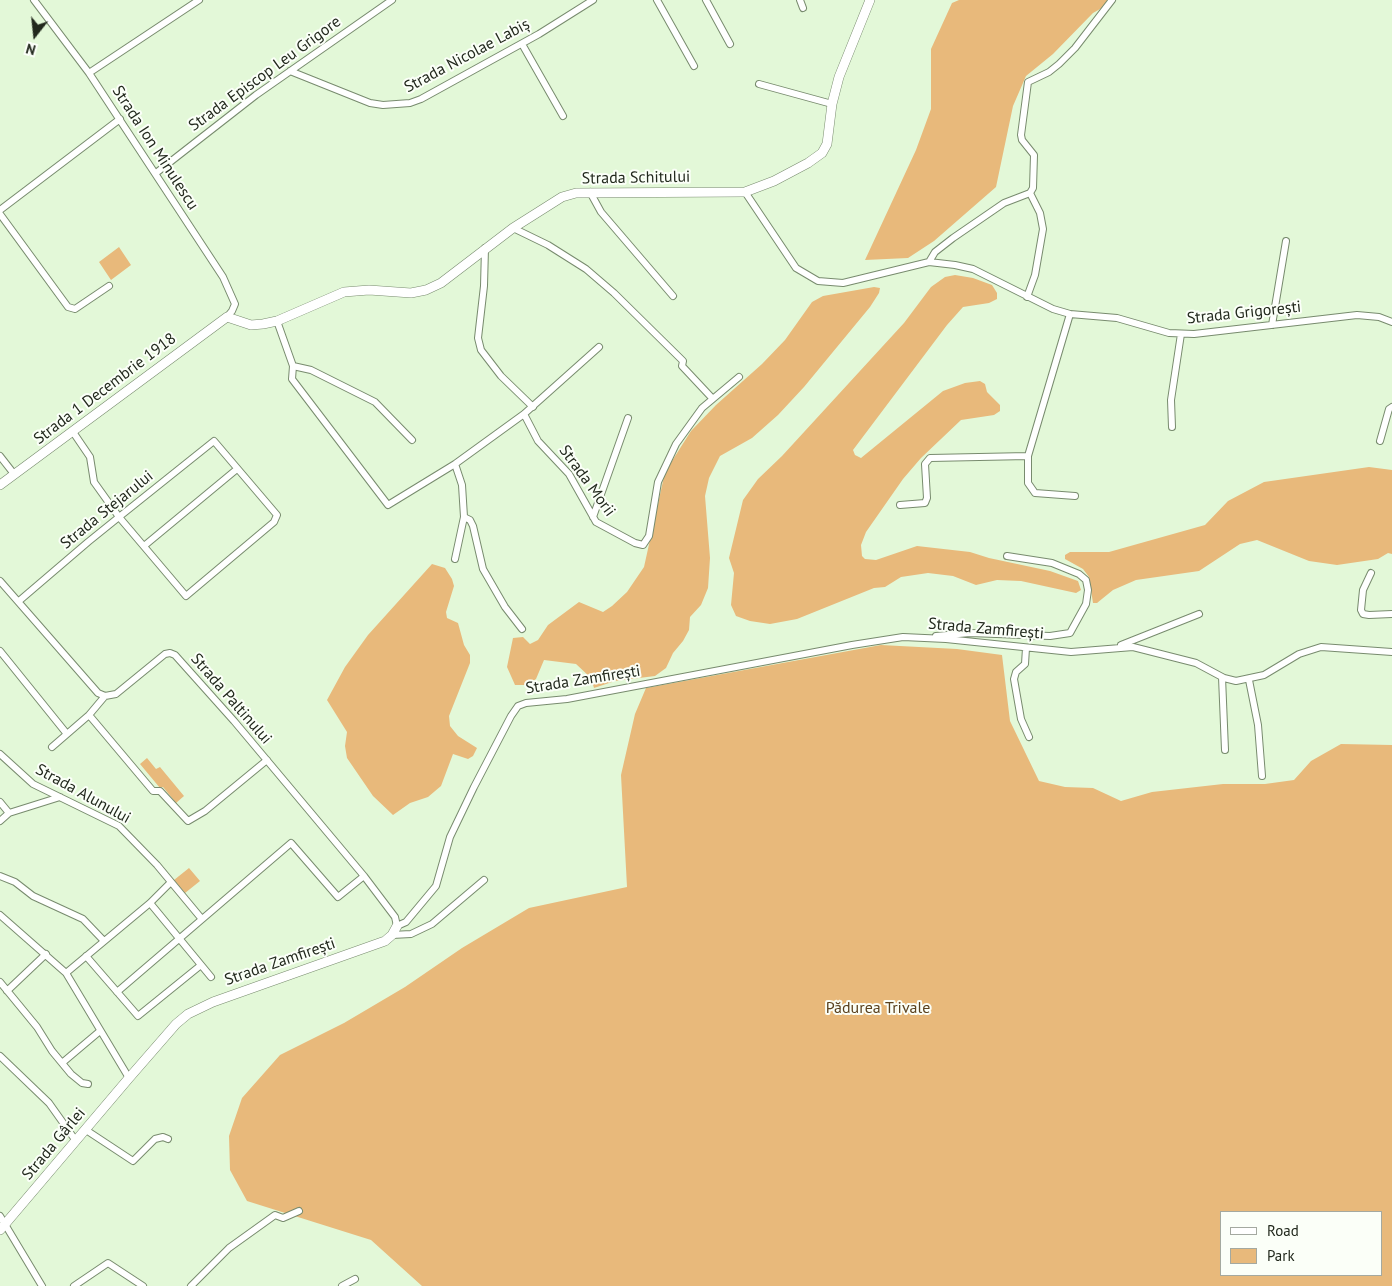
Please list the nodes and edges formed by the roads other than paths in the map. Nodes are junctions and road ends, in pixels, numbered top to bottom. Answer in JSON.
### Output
{"nodes":[{"id":1,"x":34,"y":0,"type":"edge"},
{"id":2,"x":199,"y":0,"type":"edge"},
{"id":3,"x":392,"y":0,"type":"edge"},
{"id":4,"x":593,"y":0,"type":"edge"},
{"id":5,"x":657,"y":0,"type":"edge"},
{"id":6,"x":706,"y":0,"type":"edge"},
{"id":7,"x":800,"y":0,"type":"edge"},
{"id":8,"x":870,"y":0,"type":"edge"},
{"id":9,"x":1112,"y":0,"type":"edge"},
{"id":10,"x":803,"y":8,"type":"dead end"},
{"id":11,"x":522,"y":44,"type":"junction"},
{"id":12,"x":730,"y":44,"type":"dead end"},
{"id":13,"x":694,"y":66,"type":"dead end"},
{"id":14,"x":290,"y":71,"type":"junction"},
{"id":15,"x":89,"y":73,"type":"junction"},
{"id":16,"x":759,"y":84,"type":"dead end"},
{"id":17,"x":832,"y":104,"type":"junction"},
{"id":18,"x":563,"y":116,"type":"dead end"},
{"id":19,"x":120,"y":119,"type":"junction"},
{"id":20,"x":156,"y":173,"type":"junction"},
{"id":21,"x":590,"y":192,"type":"junction"},
{"id":22,"x":745,"y":192,"type":"junction"},
{"id":23,"x":1030,"y":193,"type":"junction"},
{"id":24,"x":0,"y":210,"type":"edge"},
{"id":25,"x":0,"y":214,"type":"edge"},
{"id":26,"x":512,"y":228,"type":"junction"},
{"id":27,"x":1286,"y":241,"type":"dead end"},
{"id":28,"x":485,"y":247,"type":"junction"},
{"id":29,"x":929,"y":262,"type":"junction"},
{"id":30,"x":109,"y":286,"type":"dead end"},
{"id":31,"x":673,"y":296,"type":"dead end"},
{"id":32,"x":1027,"y":297,"type":"junction"},
{"id":33,"x":1070,"y":314,"type":"junction"},
{"id":34,"x":227,"y":317,"type":"junction"},
{"id":35,"x":276,"y":321,"type":"junction"},
{"id":36,"x":1392,"y":322,"type":"edge"},
{"id":37,"x":1272,"y":325,"type":"junction"},
{"id":38,"x":1181,"y":334,"type":"junction"},
{"id":39,"x":599,"y":347,"type":"dead end"},
{"id":40,"x":293,"y":366,"type":"junction"},
{"id":41,"x":739,"y":377,"type":"dead end"},
{"id":42,"x":712,"y":398,"type":"junction"},
{"id":43,"x":533,"y":407,"type":"junction"},
{"id":44,"x":1392,"y":407,"type":"edge"},
{"id":45,"x":524,"y":414,"type":"junction"},
{"id":46,"x":628,"y":418,"type":"dead end"},
{"id":47,"x":1172,"y":427,"type":"dead end"},
{"id":48,"x":73,"y":432,"type":"junction"},
{"id":49,"x":412,"y":440,"type":"dead end"},
{"id":50,"x":1380,"y":441,"type":"dead end"},
{"id":51,"x":0,"y":456,"type":"edge"},
{"id":52,"x":1028,"y":456,"type":"junction"},
{"id":53,"x":455,"y":464,"type":"junction"},
{"id":54,"x":237,"y":469,"type":"junction"},
{"id":55,"x":14,"y":474,"type":"junction"},
{"id":56,"x":0,"y":485,"type":"edge"},
{"id":57,"x":1075,"y":496,"type":"dead end"},
{"id":58,"x":900,"y":505,"type":"dead end"},
{"id":59,"x":119,"y":517,"type":"junction"},
{"id":60,"x":464,"y":517,"type":"junction"},
{"id":61,"x":593,"y":517,"type":"junction"},
{"id":62,"x":144,"y":546,"type":"junction"},
{"id":63,"x":1008,"y":556,"type":"dead end"},
{"id":64,"x":454,"y":559,"type":"dead end"},
{"id":65,"x":1371,"y":573,"type":"dead end"},
{"id":66,"x":0,"y":581,"type":"edge"},
{"id":67,"x":19,"y":601,"type":"junction"},
{"id":68,"x":1199,"y":614,"type":"dead end"},
{"id":69,"x":1392,"y":614,"type":"edge"},
{"id":70,"x":522,"y":629,"type":"dead end"},
{"id":71,"x":931,"y":638,"type":"junction"},
{"id":72,"x":1118,"y":646,"type":"junction"},
{"id":73,"x":1026,"y":648,"type":"junction"},
{"id":74,"x":0,"y":651,"type":"edge"},
{"id":75,"x":1392,"y":652,"type":"edge"},
{"id":76,"x":1222,"y":677,"type":"junction"},
{"id":77,"x":1249,"y":680,"type":"junction"},
{"id":78,"x":105,"y":696,"type":"junction"},
{"id":79,"x":89,"y":715,"type":"junction"},
{"id":80,"x":67,"y":734,"type":"junction"},
{"id":81,"x":1029,"y":737,"type":"dead end"},
{"id":82,"x":52,"y":747,"type":"dead end"},
{"id":83,"x":1225,"y":750,"type":"dead end"},
{"id":84,"x":0,"y":754,"type":"edge"},
{"id":85,"x":267,"y":760,"type":"junction"},
{"id":86,"x":1262,"y":776,"type":"dead end"},
{"id":87,"x":60,"y":797,"type":"junction"},
{"id":88,"x":0,"y":802,"type":"edge"},
{"id":89,"x":10,"y":813,"type":"junction"},
{"id":90,"x":0,"y":821,"type":"edge"},
{"id":91,"x":0,"y":876,"type":"edge"},
{"id":92,"x":364,"y":876,"type":"junction"},
{"id":93,"x":484,"y":880,"type":"dead end"},
{"id":94,"x":171,"y":882,"type":"junction"},
{"id":95,"x":150,"y":903,"type":"junction"},
{"id":96,"x":0,"y":915,"type":"edge"},
{"id":97,"x":201,"y":918,"type":"junction"},
{"id":98,"x":397,"y":926,"type":"junction"},
{"id":99,"x":392,"y":935,"type":"junction"},
{"id":100,"x":179,"y":938,"type":"junction"},
{"id":101,"x":104,"y":941,"type":"junction"},
{"id":102,"x":46,"y":954,"type":"junction"},
{"id":103,"x":86,"y":956,"type":"junction"},
{"id":104,"x":201,"y":965,"type":"junction"},
{"id":105,"x":66,"y":973,"type":"junction"},
{"id":106,"x":211,"y":977,"type":"dead end"},
{"id":107,"x":0,"y":982,"type":"edge"},
{"id":108,"x":7,"y":991,"type":"junction"},
{"id":109,"x":117,"y":992,"type":"junction"},
{"id":110,"x":100,"y":1031,"type":"junction"},
{"id":111,"x":0,"y":1056,"type":"edge"},
{"id":112,"x":62,"y":1063,"type":"junction"},
{"id":113,"x":129,"y":1078,"type":"junction"},
{"id":114,"x":88,"y":1084,"type":"dead end"},
{"id":115,"x":86,"y":1130,"type":"junction"},
{"id":116,"x":168,"y":1139,"type":"dead end"},
{"id":117,"x":76,"y":1142,"type":"junction"},
{"id":118,"x":299,"y":1211,"type":"dead end"},
{"id":119,"x":2,"y":1223,"type":"edge"},
{"id":120,"x":355,"y":1279,"type":"dead end"},
{"id":121,"x":42,"y":1286,"type":"edge"},
{"id":122,"x":74,"y":1286,"type":"edge"},
{"id":123,"x":143,"y":1286,"type":"edge"},
{"id":124,"x":191,"y":1286,"type":"edge"},
{"id":125,"x":342,"y":1286,"type":"edge"}],
"edges":[{"from":1,"to":15,"type":"street","name":"Strada Ion Minulescu"},
{"from":2,"to":15,"type":"street"},
{"from":3,"to":14,"type":"street","name":"Strada Episcop Leu Grigore"},
{"from":4,"to":11,"type":"street","name":"Strada Nicolae Labiș"},
{"from":5,"to":13,"type":"street"},
{"from":6,"to":12,"type":"street"},
{"from":7,"to":10,"type":"street"},
{"from":8,"to":17,"type":"main road","name":"Strada Schitului"},
{"from":9,"to":23,"type":"street"},
{"from":11,"to":14,"type":"street","name":"Strada Nicolae Labiș"},
{"from":11,"to":18,"type":"street"},
{"from":14,"to":20,"type":"street","name":"Strada Episcop Leu Grigore"},
{"from":15,"to":19,"type":"street","name":"Strada Ion Minulescu"},
{"from":16,"to":17,"type":"street"},
{"from":17,"to":22,"type":"main road","name":"Strada Schitului"},
{"from":19,"to":20,"type":"street","name":"Strada Ion Minulescu"},
{"from":19,"to":24,"type":"street"},
{"from":20,"to":34,"type":"street","name":"Strada Ion Minulescu"},
{"from":21,"to":22,"type":"main road","name":"Strada Schitului"},
{"from":21,"to":26,"type":"main road","name":"Strada Schitului"},
{"from":21,"to":31,"type":"street"},
{"from":22,"to":29,"type":"street","name":"Strada Grigorești"},
{"from":23,"to":29,"type":"street"},
{"from":23,"to":32,"type":"street"},
{"from":25,"to":30,"type":"street"},
{"from":26,"to":28,"type":"main road","name":"Strada Schitului"},
{"from":26,"to":42,"type":"street"},
{"from":27,"to":37,"type":"street"},
{"from":28,"to":35,"type":"main road","name":"Strada Schitului"},
{"from":28,"to":43,"type":"street"},
{"from":29,"to":32,"type":"street","name":"Strada Grigorești"},
{"from":32,"to":33,"type":"street","name":"Strada Grigorești"},
{"from":33,"to":38,"type":"street","name":"Strada Grigorești"},
{"from":33,"to":52,"type":"street"},
{"from":34,"to":35,"type":"main road","name":"Strada Schitului"},
{"from":34,"to":48,"type":"main road","name":"Strada 1 Decembrie 1918"},
{"from":35,"to":40,"type":"street"},
{"from":36,"to":37,"type":"street","name":"Strada Grigorești"},
{"from":37,"to":38,"type":"street","name":"Strada Grigorești"},
{"from":38,"to":47,"type":"street"},
{"from":39,"to":43,"type":"street"},
{"from":40,"to":49,"type":"street"},
{"from":40,"to":53,"type":"street"},
{"from":41,"to":42,"type":"street"},
{"from":42,"to":61,"type":"street","name":"Strada Morii"},
{"from":43,"to":45,"type":"street"},
{"from":44,"to":50,"type":"street"},
{"from":45,"to":53,"type":"street"},
{"from":45,"to":61,"type":"street","name":"Strada Morii"},
{"from":46,"to":61,"type":"street"},
{"from":48,"to":55,"type":"main road","name":"Strada 1 Decembrie 1918"},
{"from":48,"to":59,"type":"street"},
{"from":51,"to":55,"type":"street"},
{"from":52,"to":57,"type":"street"},
{"from":52,"to":58,"type":"street"},
{"from":53,"to":60,"type":"street"},
{"from":54,"to":59,"type":"street","name":"Strada Stejarului"},
{"from":54,"to":62,"type":"street"},
{"from":54,"to":62,"type":"street"},
{"from":55,"to":56,"type":"main road","name":"Strada 1 Decembrie 1918"},
{"from":59,"to":62,"type":"street"},
{"from":59,"to":67,"type":"street","name":"Strada Stejarului"},
{"from":60,"to":64,"type":"street"},
{"from":60,"to":70,"type":"street"},
{"from":63,"to":71,"type":"street"},
{"from":65,"to":69,"type":"street"},
{"from":66,"to":67,"type":"street"},
{"from":67,"to":78,"type":"street"},
{"from":68,"to":72,"type":"street"},
{"from":71,"to":73,"type":"street","name":"Strada Zamfirești"},
{"from":71,"to":98,"type":"street","name":"Strada Zamfirești"},
{"from":72,"to":73,"type":"street","name":"Strada Zamfirești"},
{"from":72,"to":76,"type":"street","name":"Strada Zamfirești"},
{"from":73,"to":81,"type":"street"},
{"from":74,"to":80,"type":"street"},
{"from":75,"to":77,"type":"street"},
{"from":76,"to":77,"type":"street","name":"Strada Zamfirești"},
{"from":76,"to":83,"type":"street"},
{"from":77,"to":86,"type":"street"},
{"from":78,"to":79,"type":"street"},
{"from":78,"to":85,"type":"street","name":"Strada Paltinului"},
{"from":79,"to":80,"type":"street"},
{"from":79,"to":85,"type":"street"},
{"from":80,"to":82,"type":"street"},
{"from":84,"to":87,"type":"street","name":"Strada Alunului"},
{"from":85,"to":92,"type":"street","name":"Strada Paltinului"},
{"from":87,"to":89,"type":"street"},
{"from":87,"to":94,"type":"street","name":"Strada Alunului"},
{"from":88,"to":89,"type":"street"},
{"from":89,"to":90,"type":"street"},
{"from":91,"to":101,"type":"street"},
{"from":92,"to":97,"type":"street"},
{"from":92,"to":98,"type":"street","name":"Strada Paltinului"},
{"from":93,"to":99,"type":"street"},
{"from":94,"to":95,"type":"street"},
{"from":94,"to":97,"type":"street","name":"Strada Alunului"},
{"from":95,"to":100,"type":"street"},
{"from":95,"to":101,"type":"street"},
{"from":96,"to":102,"type":"street"},
{"from":97,"to":100,"type":"street"},
{"from":98,"to":99,"type":"main road","name":"Strada Zamfirești"},
{"from":99,"to":113,"type":"main road","name":"Strada Zamfirești"},
{"from":100,"to":104,"type":"street"},
{"from":100,"to":109,"type":"street"},
{"from":101,"to":103,"type":"street"},
{"from":102,"to":105,"type":"street"},
{"from":102,"to":108,"type":"street"},
{"from":103,"to":105,"type":"street"},
{"from":103,"to":109,"type":"street"},
{"from":104,"to":106,"type":"street"},
{"from":104,"to":109,"type":"street"},
{"from":105,"to":110,"type":"street"},
{"from":107,"to":108,"type":"street"},
{"from":108,"to":112,"type":"street"},
{"from":110,"to":112,"type":"street"},
{"from":110,"to":113,"type":"street"},
{"from":111,"to":117,"type":"street"},
{"from":112,"to":114,"type":"street"},
{"from":113,"to":115,"type":"main road","name":"Strada Gârlei"},
{"from":115,"to":116,"type":"street"},
{"from":115,"to":117,"type":"main road","name":"Strada Gârlei"},
{"from":117,"to":119,"type":"main road","name":"Strada Gârlei"},
{"from":118,"to":124,"type":"street"},
{"from":119,"to":121,"type":"street"},
{"from":120,"to":125,"type":"street"},
{"from":122,"to":123,"type":"street"}]}
